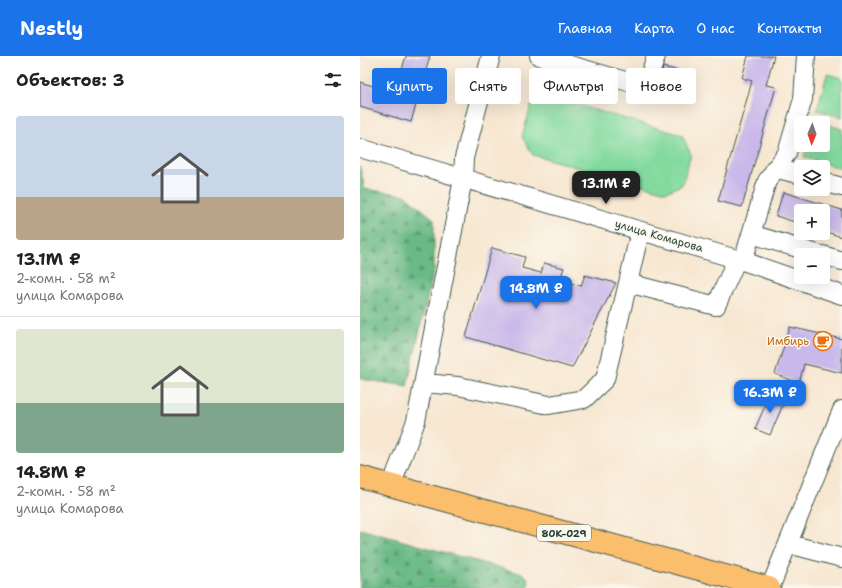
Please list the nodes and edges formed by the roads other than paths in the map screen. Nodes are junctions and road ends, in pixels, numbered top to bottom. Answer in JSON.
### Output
{"nodes":[{"id":1,"x":491,"y":56,"type":"edge"},
{"id":2,"x":539,"y":56,"type":"edge"},
{"id":3,"x":656,"y":56,"type":"edge"},
{"id":4,"x":806,"y":56,"type":"edge"},
{"id":5,"x":360,"y":148,"type":"edge"},
{"id":6,"x":775,"y":168,"type":"junction"},
{"id":7,"x":794,"y":174,"type":"edge"},
{"id":8,"x":463,"y":179,"type":"junction"},
{"id":9,"x":830,"y":184,"type":"edge"},
{"id":10,"x":842,"y":187,"type":"edge"},
{"id":11,"x":640,"y":231,"type":"junction"},
{"id":12,"x":751,"y":234,"type":"junction"},
{"id":13,"x":798,"y":248,"type":"edge"},
{"id":14,"x":830,"y":257,"type":"edge"},
{"id":15,"x":740,"y":260,"type":"junction"},
{"id":16,"x":842,"y":261,"type":"edge"},
{"id":17,"x":628,"y":283,"type":"junction"},
{"id":18,"x":842,"y":295,"type":"edge"},
{"id":19,"x":424,"y":383,"type":"junction"},
{"id":20,"x":842,"y":410,"type":"edge"},
{"id":21,"x":360,"y":477,"type":"edge"},
{"id":22,"x":391,"y":486,"type":"junction"},
{"id":23,"x":789,"y":544,"type":"junction"},
{"id":24,"x":842,"y":558,"type":"edge"},
{"id":25,"x":769,"y":588,"type":"edge"}],
"edges":[{"from":1,"to":8,"type":"street"},
{"from":2,"to":3,"type":"street"},
{"from":4,"to":6,"type":"street"},
{"from":5,"to":8,"type":"street","name":"улица Комарова"},
{"from":6,"to":7,"type":"street"},
{"from":6,"to":12,"type":"street"},
{"from":8,"to":11,"type":"street","name":"улица Комарова"},
{"from":8,"to":19,"type":"street"},
{"from":9,"to":10,"type":"street"},
{"from":11,"to":15,"type":"street","name":"улица Комарова"},
{"from":11,"to":17,"type":"street"},
{"from":12,"to":13,"type":"street"},
{"from":12,"to":15,"type":"street"},
{"from":14,"to":16,"type":"street"},
{"from":15,"to":17,"type":"street"},
{"from":15,"to":18,"type":"street","name":"улица Комарова"},
{"from":17,"to":19,"type":"street"},
{"from":19,"to":22,"type":"street"},
{"from":20,"to":23,"type":"street"},
{"from":21,"to":22,"type":"main road","number":"80К-029"},
{"from":22,"to":25,"type":"main road","number":"80К-029"},
{"from":23,"to":24,"type":"street"},
{"from":23,"to":25,"type":"street"}]}
